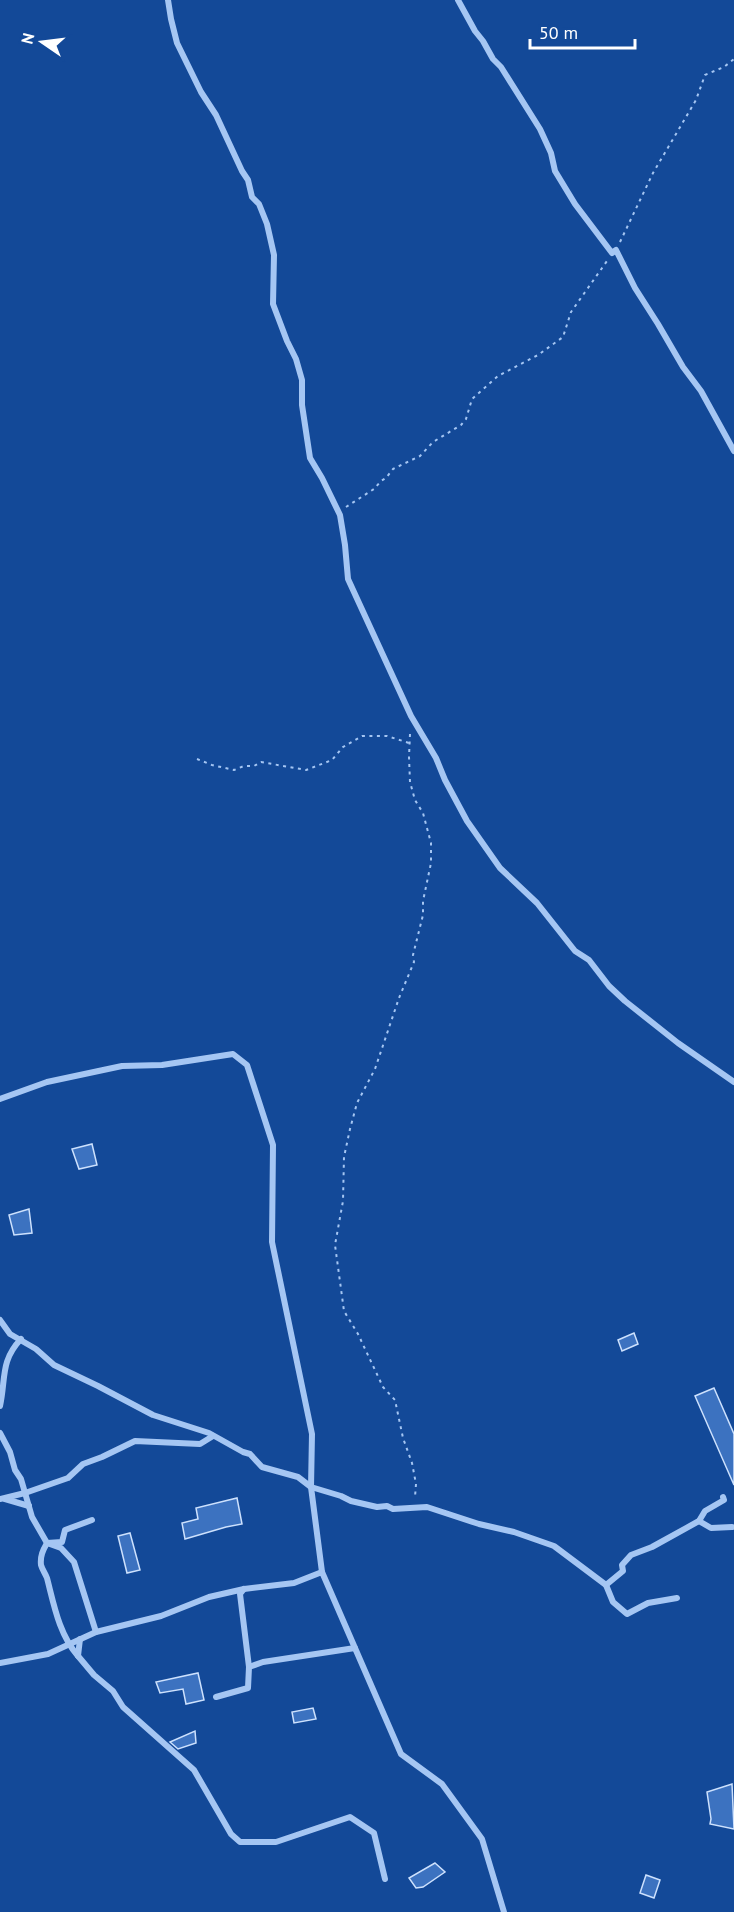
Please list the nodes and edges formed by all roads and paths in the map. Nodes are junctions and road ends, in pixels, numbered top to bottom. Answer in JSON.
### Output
{"nodes":[{"id":1,"x":168,"y":0,"type":"edge"},
{"id":2,"x":458,"y":0,"type":"edge"},
{"id":3,"x":734,"y":58,"type":"edge"},
{"id":4,"x":614,"y":252,"type":"junction"},
{"id":5,"x":734,"y":451,"type":"edge"},
{"id":6,"x":340,"y":514,"type":"junction"},
{"id":7,"x":411,"y":716,"type":"junction"},
{"id":8,"x":409,"y":743,"type":"junction"},
{"id":9,"x":197,"y":759,"type":"dead end"},
{"id":10,"x":734,"y":1082,"type":"edge"},
{"id":11,"x":0,"y":1099,"type":"edge"},
{"id":12,"x":0,"y":1320,"type":"edge"},
{"id":13,"x":21,"y":1339,"type":"junction"},
{"id":14,"x":0,"y":1406,"type":"edge"},
{"id":15,"x":0,"y":1433,"type":"edge"},
{"id":16,"x":213,"y":1436,"type":"junction"},
{"id":17,"x":311,"y":1487,"type":"junction"},
{"id":18,"x":25,"y":1493,"type":"junction"},
{"id":19,"x":723,"y":1497,"type":"dead end"},
{"id":20,"x":2,"y":1499,"type":"edge"},
{"id":21,"x":29,"y":1506,"type":"junction"},
{"id":22,"x":416,"y":1507,"type":"junction"},
{"id":23,"x":92,"y":1520,"type":"dead end"},
{"id":24,"x":699,"y":1521,"type":"junction"},
{"id":25,"x":732,"y":1527,"type":"dead end"},
{"id":26,"x":47,"y":1543,"type":"junction"},
{"id":27,"x":322,"y":1572,"type":"junction"},
{"id":28,"x":606,"y":1585,"type":"junction"},
{"id":29,"x":244,"y":1589,"type":"junction"},
{"id":30,"x":677,"y":1598,"type":"dead end"},
{"id":31,"x":96,"y":1632,"type":"junction"},
{"id":32,"x":80,"y":1638,"type":"junction"},
{"id":33,"x":68,"y":1644,"type":"junction"},
{"id":34,"x":355,"y":1648,"type":"junction"},
{"id":35,"x":78,"y":1656,"type":"junction"},
{"id":36,"x":0,"y":1663,"type":"edge"},
{"id":37,"x":249,"y":1667,"type":"junction"},
{"id":38,"x":216,"y":1697,"type":"dead end"},
{"id":39,"x":385,"y":1879,"type":"dead end"},
{"id":40,"x":504,"y":1912,"type":"edge"}],
"edges":[{"from":1,"to":6,"type":"street"},
{"from":2,"to":4,"type":"street"},
{"from":3,"to":4,"type":"path"},
{"from":4,"to":5,"type":"street"},
{"from":4,"to":6,"type":"path"},
{"from":6,"to":7,"type":"street"},
{"from":7,"to":8,"type":"path"},
{"from":7,"to":10,"type":"street"},
{"from":8,"to":9,"type":"path"},
{"from":8,"to":22,"type":"path"},
{"from":11,"to":17,"type":"street"},
{"from":12,"to":13,"type":"street"},
{"from":13,"to":14,"type":"street"},
{"from":13,"to":16,"type":"street"},
{"from":15,"to":18,"type":"street"},
{"from":16,"to":17,"type":"street"},
{"from":16,"to":18,"type":"street"},
{"from":17,"to":22,"type":"street"},
{"from":17,"to":27,"type":"street"},
{"from":18,"to":20,"type":"street"},
{"from":18,"to":21,"type":"street"},
{"from":19,"to":24,"type":"street"},
{"from":20,"to":21,"type":"street"},
{"from":21,"to":26,"type":"street"},
{"from":22,"to":28,"type":"street"},
{"from":23,"to":26,"type":"street"},
{"from":24,"to":25,"type":"street"},
{"from":24,"to":28,"type":"street"},
{"from":26,"to":31,"type":"street"},
{"from":26,"to":33,"type":"street"},
{"from":27,"to":29,"type":"street"},
{"from":27,"to":34,"type":"street"},
{"from":28,"to":30,"type":"street"},
{"from":29,"to":31,"type":"street"},
{"from":29,"to":37,"type":"street"},
{"from":31,"to":32,"type":"street"},
{"from":32,"to":33,"type":"street"},
{"from":32,"to":35,"type":"street"},
{"from":33,"to":35,"type":"street"},
{"from":33,"to":36,"type":"street"},
{"from":34,"to":37,"type":"street"},
{"from":34,"to":40,"type":"street"},
{"from":35,"to":39,"type":"street"},
{"from":37,"to":38,"type":"street"}]}
